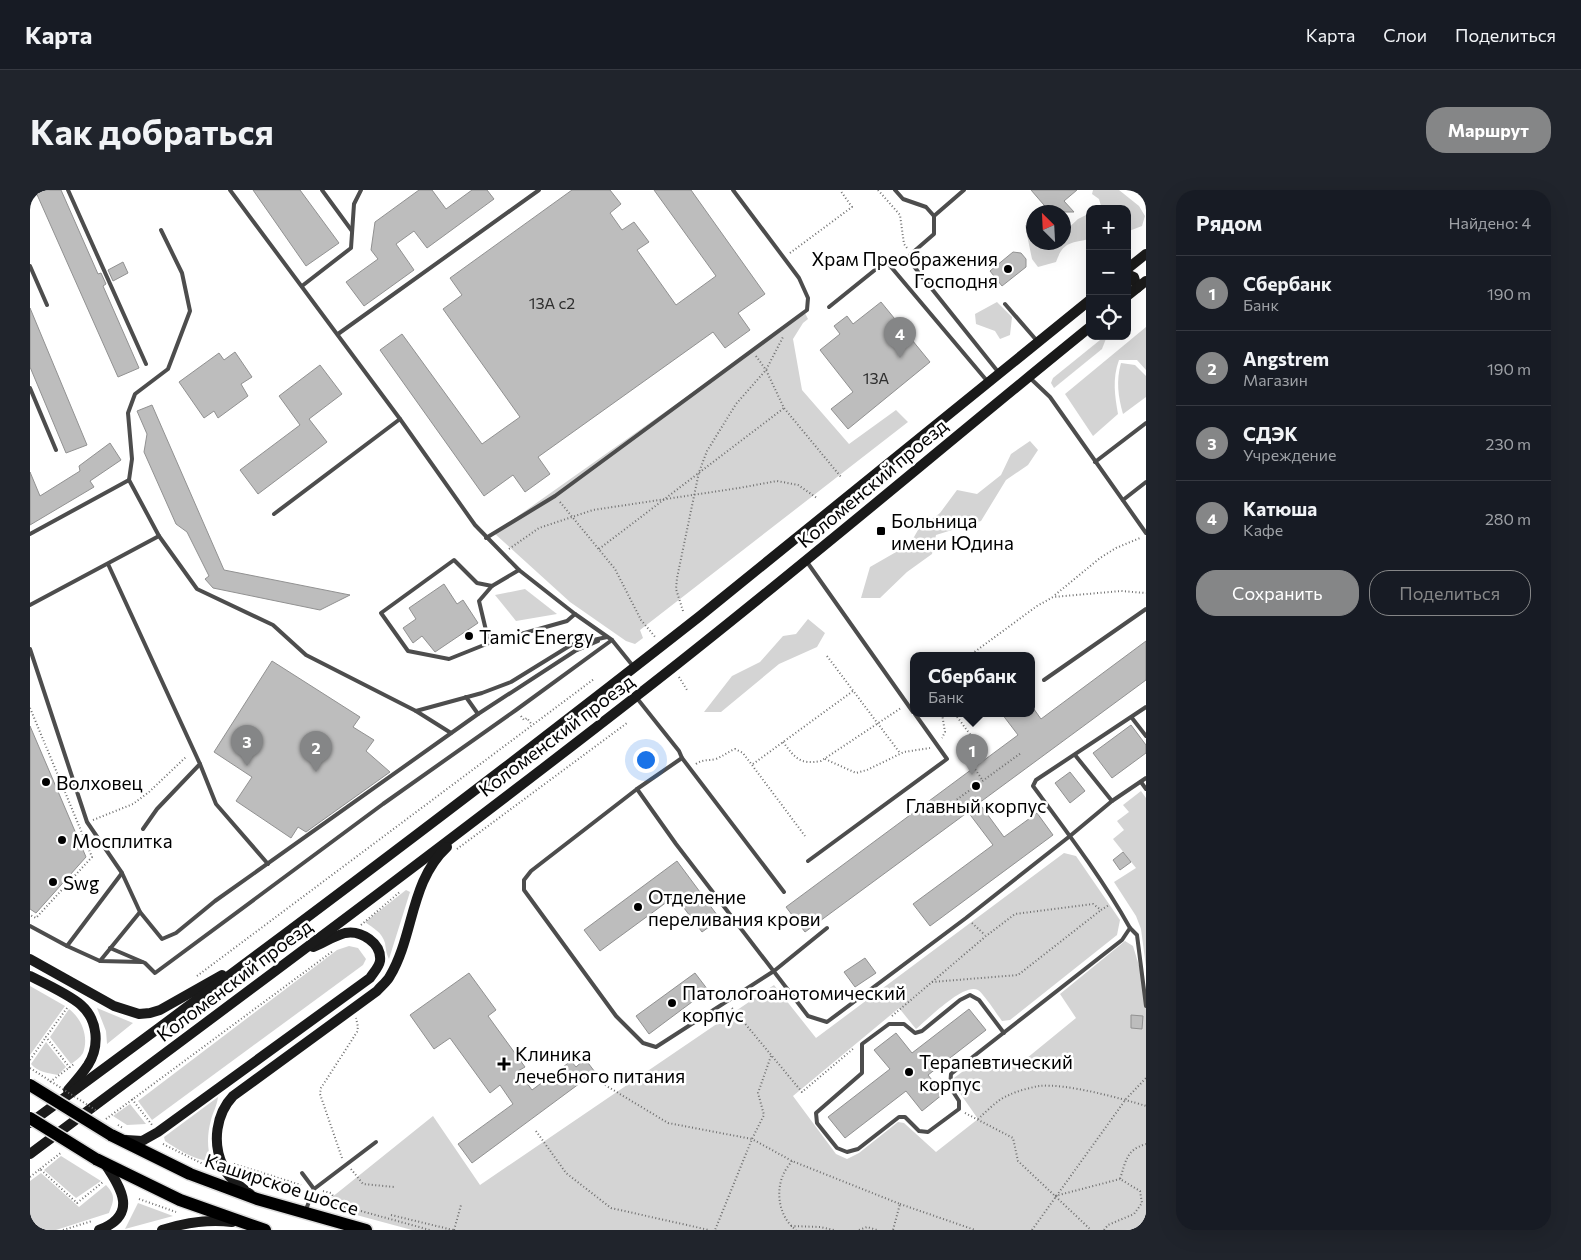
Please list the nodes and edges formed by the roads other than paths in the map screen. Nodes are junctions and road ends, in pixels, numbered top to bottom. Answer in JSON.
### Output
{"nodes":[{"id":1,"x":68,"y":190,"type":"edge"},
{"id":2,"x":230,"y":190,"type":"edge"},
{"id":3,"x":322,"y":190,"type":"edge"},
{"id":4,"x":361,"y":190,"type":"edge"},
{"id":5,"x":733,"y":190,"type":"edge"},
{"id":6,"x":896,"y":190,"type":"edge"},
{"id":7,"x":964,"y":190,"type":"edge"},
{"id":8,"x":536,"y":191,"type":"edge"},
{"id":9,"x":934,"y":216,"type":"junction"},
{"id":10,"x":161,"y":230,"type":"dead end"},
{"id":11,"x":352,"y":231,"type":"junction"},
{"id":12,"x":1146,"y":254,"type":"edge"},
{"id":13,"x":30,"y":266,"type":"edge"},
{"id":14,"x":1131,"y":266,"type":"edge"},
{"id":15,"x":1131,"y":276,"type":"edge"},
{"id":16,"x":1146,"y":281,"type":"edge"},
{"id":17,"x":302,"y":286,"type":"junction"},
{"id":18,"x":1137,"y":288,"type":"junction"},
{"id":19,"x":1128,"y":295,"type":"edge"},
{"id":20,"x":1086,"y":303,"type":"edge"},
{"id":21,"x":1005,"y":304,"type":"dead end"},
{"id":22,"x":47,"y":306,"type":"dead end"},
{"id":23,"x":829,"y":306,"type":"dead end"},
{"id":24,"x":1086,"y":330,"type":"edge"},
{"id":25,"x":338,"y":334,"type":"junction"},
{"id":26,"x":1038,"y":342,"type":"junction"},
{"id":27,"x":146,"y":364,"type":"dead end"},
{"id":28,"x":999,"y":373,"type":"junction"},
{"id":29,"x":1028,"y":376,"type":"junction"},
{"id":30,"x":988,"y":382,"type":"junction"},
{"id":31,"x":30,"y":388,"type":"edge"},
{"id":32,"x":400,"y":419,"type":"junction"},
{"id":33,"x":1146,"y":423,"type":"edge"},
{"id":34,"x":56,"y":450,"type":"dead end"},
{"id":35,"x":1095,"y":462,"type":"junction"},
{"id":36,"x":130,"y":480,"type":"junction"},
{"id":37,"x":1146,"y":482,"type":"edge"},
{"id":38,"x":1123,"y":500,"type":"junction"},
{"id":39,"x":274,"y":514,"type":"dead end"},
{"id":40,"x":30,"y":534,"type":"edge"},
{"id":41,"x":1146,"y":534,"type":"edge"},
{"id":42,"x":159,"y":536,"type":"junction"},
{"id":43,"x":486,"y":538,"type":"junction"},
{"id":44,"x":806,"y":560,"type":"junction"},
{"id":45,"x":108,"y":564,"type":"junction"},
{"id":46,"x":518,"y":570,"type":"junction"},
{"id":47,"x":492,"y":586,"type":"junction"},
{"id":48,"x":30,"y":605,"type":"edge"},
{"id":49,"x":1146,"y":609,"type":"edge"},
{"id":50,"x":575,"y":614,"type":"junction"},
{"id":51,"x":607,"y":637,"type":"junction"},
{"id":52,"x":612,"y":640,"type":"junction"},
{"id":53,"x":489,"y":643,"type":"junction"},
{"id":54,"x":30,"y":648,"type":"edge"},
{"id":55,"x":634,"y":668,"type":"junction"},
{"id":56,"x":1044,"y":680,"type":"dead end"},
{"id":57,"x":466,"y":697,"type":"junction"},
{"id":58,"x":636,"y":697,"type":"junction"},
{"id":59,"x":910,"y":707,"type":"edge"},
{"id":60,"x":1146,"y":707,"type":"edge"},
{"id":61,"x":416,"y":711,"type":"junction"},
{"id":62,"x":478,"y":714,"type":"junction"},
{"id":63,"x":917,"y":717,"type":"edge"},
{"id":64,"x":1132,"y":718,"type":"junction"},
{"id":65,"x":451,"y":733,"type":"junction"},
{"id":66,"x":1146,"y":736,"type":"edge"},
{"id":67,"x":1075,"y":755,"type":"junction"},
{"id":68,"x":682,"y":758,"type":"junction"},
{"id":69,"x":200,"y":764,"type":"junction"},
{"id":70,"x":1146,"y":778,"type":"edge"},
{"id":71,"x":1141,"y":782,"type":"junction"},
{"id":72,"x":637,"y":789,"type":"junction"},
{"id":73,"x":1146,"y":789,"type":"edge"},
{"id":74,"x":1112,"y":801,"type":"junction"},
{"id":75,"x":490,"y":808,"type":"junction"},
{"id":76,"x":144,"y":829,"type":"dead end"},
{"id":77,"x":1070,"y":836,"type":"junction"},
{"id":78,"x":808,"y":861,"type":"dead end"},
{"id":79,"x":268,"y":864,"type":"junction"},
{"id":80,"x":122,"y":873,"type":"junction"},
{"id":81,"x":784,"y":892,"type":"dead end"},
{"id":82,"x":140,"y":912,"type":"junction"},
{"id":83,"x":30,"y":926,"type":"edge"},
{"id":84,"x":827,"y":928,"type":"dead end"},
{"id":85,"x":1130,"y":928,"type":"junction"},
{"id":86,"x":67,"y":946,"type":"junction"},
{"id":87,"x":110,"y":948,"type":"junction"},
{"id":88,"x":262,"y":953,"type":"junction"},
{"id":89,"x":298,"y":954,"type":"junction"},
{"id":90,"x":30,"y":959,"type":"edge"},
{"id":91,"x":100,"y":960,"type":"junction"},
{"id":92,"x":145,"y":963,"type":"junction"},
{"id":93,"x":774,"y":971,"type":"junction"},
{"id":94,"x":30,"y":976,"type":"edge"},
{"id":95,"x":1146,"y":1006,"type":"edge"},
{"id":96,"x":1004,"y":1033,"type":"junction"},
{"id":97,"x":30,"y":1086,"type":"edge"},
{"id":98,"x":59,"y":1102,"type":"junction"},
{"id":99,"x":30,"y":1118,"type":"edge"},
{"id":100,"x":30,"y":1122,"type":"edge"},
{"id":101,"x":118,"y":1134,"type":"junction"},
{"id":102,"x":376,"y":1142,"type":"dead end"},
{"id":103,"x":30,"y":1154,"type":"edge"},
{"id":104,"x":101,"y":1162,"type":"junction"},
{"id":105,"x":302,"y":1173,"type":"dead end"},
{"id":106,"x":314,"y":1189,"type":"junction"},
{"id":107,"x":257,"y":1199,"type":"junction"},
{"id":108,"x":304,"y":1214,"type":"junction"},
{"id":109,"x":245,"y":1224,"type":"junction"},
{"id":110,"x":99,"y":1230,"type":"edge"},
{"id":111,"x":162,"y":1230,"type":"edge"},
{"id":112,"x":265,"y":1230,"type":"edge"},
{"id":113,"x":366,"y":1230,"type":"edge"}],
"edges":[{"from":1,"to":27,"type":"lane"},
{"from":2,"to":17,"type":"lane"},
{"from":3,"to":11,"type":"lane"},
{"from":4,"to":11,"type":"lane"},
{"from":5,"to":43,"type":"lane"},
{"from":6,"to":9,"type":"lane"},
{"from":7,"to":9,"type":"lane"},
{"from":8,"to":25,"type":"lane"},
{"from":9,"to":28,"type":"lane"},
{"from":10,"to":36,"type":"lane"},
{"from":11,"to":17,"type":"lane"},
{"from":12,"to":14,"type":"main road"},
{"from":13,"to":22,"type":"lane"},
{"from":15,"to":18,"type":"main road"},
{"from":16,"to":18,"type":"main road"},
{"from":17,"to":25,"type":"lane"},
{"from":18,"to":19,"type":"main road"},
{"from":20,"to":26,"type":"main road","name":"Коломенский проезд"},
{"from":21,"to":26,"type":"lane"},
{"from":23,"to":30,"type":"lane"},
{"from":24,"to":29,"type":"main road","name":"Коломенский проезд"},
{"from":25,"to":32,"type":"lane"},
{"from":26,"to":28,"type":"main road","name":"Коломенский проезд"},
{"from":28,"to":30,"type":"main road","name":"Коломенский проезд"},
{"from":29,"to":35,"type":"lane"},
{"from":29,"to":44,"type":"main road","name":"Коломенский проезд"},
{"from":30,"to":55,"type":"main road","name":"Коломенский проезд"},
{"from":31,"to":34,"type":"lane"},
{"from":32,"to":39,"type":"lane"},
{"from":32,"to":43,"type":"lane"},
{"from":33,"to":35,"type":"lane"},
{"from":35,"to":38,"type":"lane"},
{"from":36,"to":40,"type":"lane"},
{"from":36,"to":42,"type":"lane"},
{"from":37,"to":38,"type":"lane"},
{"from":38,"to":41,"type":"lane"},
{"from":42,"to":45,"type":"lane"},
{"from":42,"to":61,"type":"lane"},
{"from":43,"to":46,"type":"lane"},
{"from":44,"to":58,"type":"main road","name":"Коломенский проезд"},
{"from":44,"to":59,"type":"lane"},
{"from":45,"to":48,"type":"lane"},
{"from":45,"to":69,"type":"lane"},
{"from":46,"to":47,"type":"lane"},
{"from":46,"to":50,"type":"lane"},
{"from":47,"to":53,"type":"lane"},
{"from":47,"to":53,"type":"lane"},
{"from":49,"to":56,"type":"lane"},
{"from":50,"to":51,"type":"lane"},
{"from":50,"to":53,"type":"lane"},
{"from":51,"to":52,"type":"lane"},
{"from":51,"to":57,"type":"lane"},
{"from":51,"to":62,"type":"lane"},
{"from":52,"to":55,"type":"lane"},
{"from":52,"to":92,"type":"lane"},
{"from":54,"to":80,"type":"lane"},
{"from":55,"to":88,"type":"main road","name":"Коломенский проезд"},
{"from":57,"to":61,"type":"lane"},
{"from":57,"to":62,"type":"lane"},
{"from":58,"to":68,"type":"lane"},
{"from":58,"to":75,"type":"main road","name":"Коломенский проезд"},
{"from":60,"to":64,"type":"lane"},
{"from":61,"to":65,"type":"lane"},
{"from":62,"to":65,"type":"lane"},
{"from":63,"to":78,"type":"lane"},
{"from":64,"to":66,"type":"lane"},
{"from":64,"to":67,"type":"lane"},
{"from":65,"to":79,"type":"lane"},
{"from":67,"to":74,"type":"lane"},
{"from":67,"to":77,"type":"lane"},
{"from":68,"to":72,"type":"lane"},
{"from":68,"to":81,"type":"lane"},
{"from":69,"to":76,"type":"lane"},
{"from":69,"to":79,"type":"lane"},
{"from":70,"to":71,"type":"lane"},
{"from":71,"to":73,"type":"lane"},
{"from":71,"to":74,"type":"lane"},
{"from":72,"to":93,"type":"lane"},
{"from":72,"to":93,"type":"lane"},
{"from":74,"to":77,"type":"lane"},
{"from":75,"to":89,"type":"main road","name":"Коломенский проезд"},
{"from":75,"to":107,"type":"main road"},
{"from":77,"to":85,"type":"lane"},
{"from":77,"to":93,"type":"lane"},
{"from":79,"to":82,"type":"lane"},
{"from":80,"to":82,"type":"lane"},
{"from":80,"to":86,"type":"lane"},
{"from":82,"to":87,"type":"lane"},
{"from":83,"to":86,"type":"lane"},
{"from":84,"to":93,"type":"lane"},
{"from":85,"to":95,"type":"lane"},
{"from":85,"to":96,"type":"lane"},
{"from":86,"to":91,"type":"lane"},
{"from":87,"to":91,"type":"lane"},
{"from":87,"to":92,"type":"lane"},
{"from":88,"to":90,"type":"main road"},
{"from":88,"to":98,"type":"main road","name":"Коломенский проезд"},
{"from":89,"to":101,"type":"main road"},
{"from":89,"to":103,"type":"main road","name":"Коломенский проезд"},
{"from":91,"to":92,"type":"lane"},
{"from":94,"to":98,"type":"main road"},
{"from":96,"to":96,"type":"lane"},
{"from":97,"to":101,"type":"main road","name":"Каширское шоссе","bridge":true},
{"from":98,"to":100,"type":"main road","name":"Коломенский проезд"},
{"from":99,"to":104,"type":"main road","bridge":true},
{"from":101,"to":107,"type":"main road","name":"Каширское шоссе"},
{"from":102,"to":106,"type":"lane"},
{"from":104,"to":109,"type":"main road"},
{"from":104,"to":110,"type":"main road"},
{"from":105,"to":106,"type":"lane"},
{"from":106,"to":108,"type":"lane"},
{"from":107,"to":108,"type":"main road","name":"Каширское шоссе"},
{"from":108,"to":113,"type":"main road","name":"Каширское шоссе"},
{"from":109,"to":111,"type":"main road"},
{"from":109,"to":112,"type":"main road"}]}
